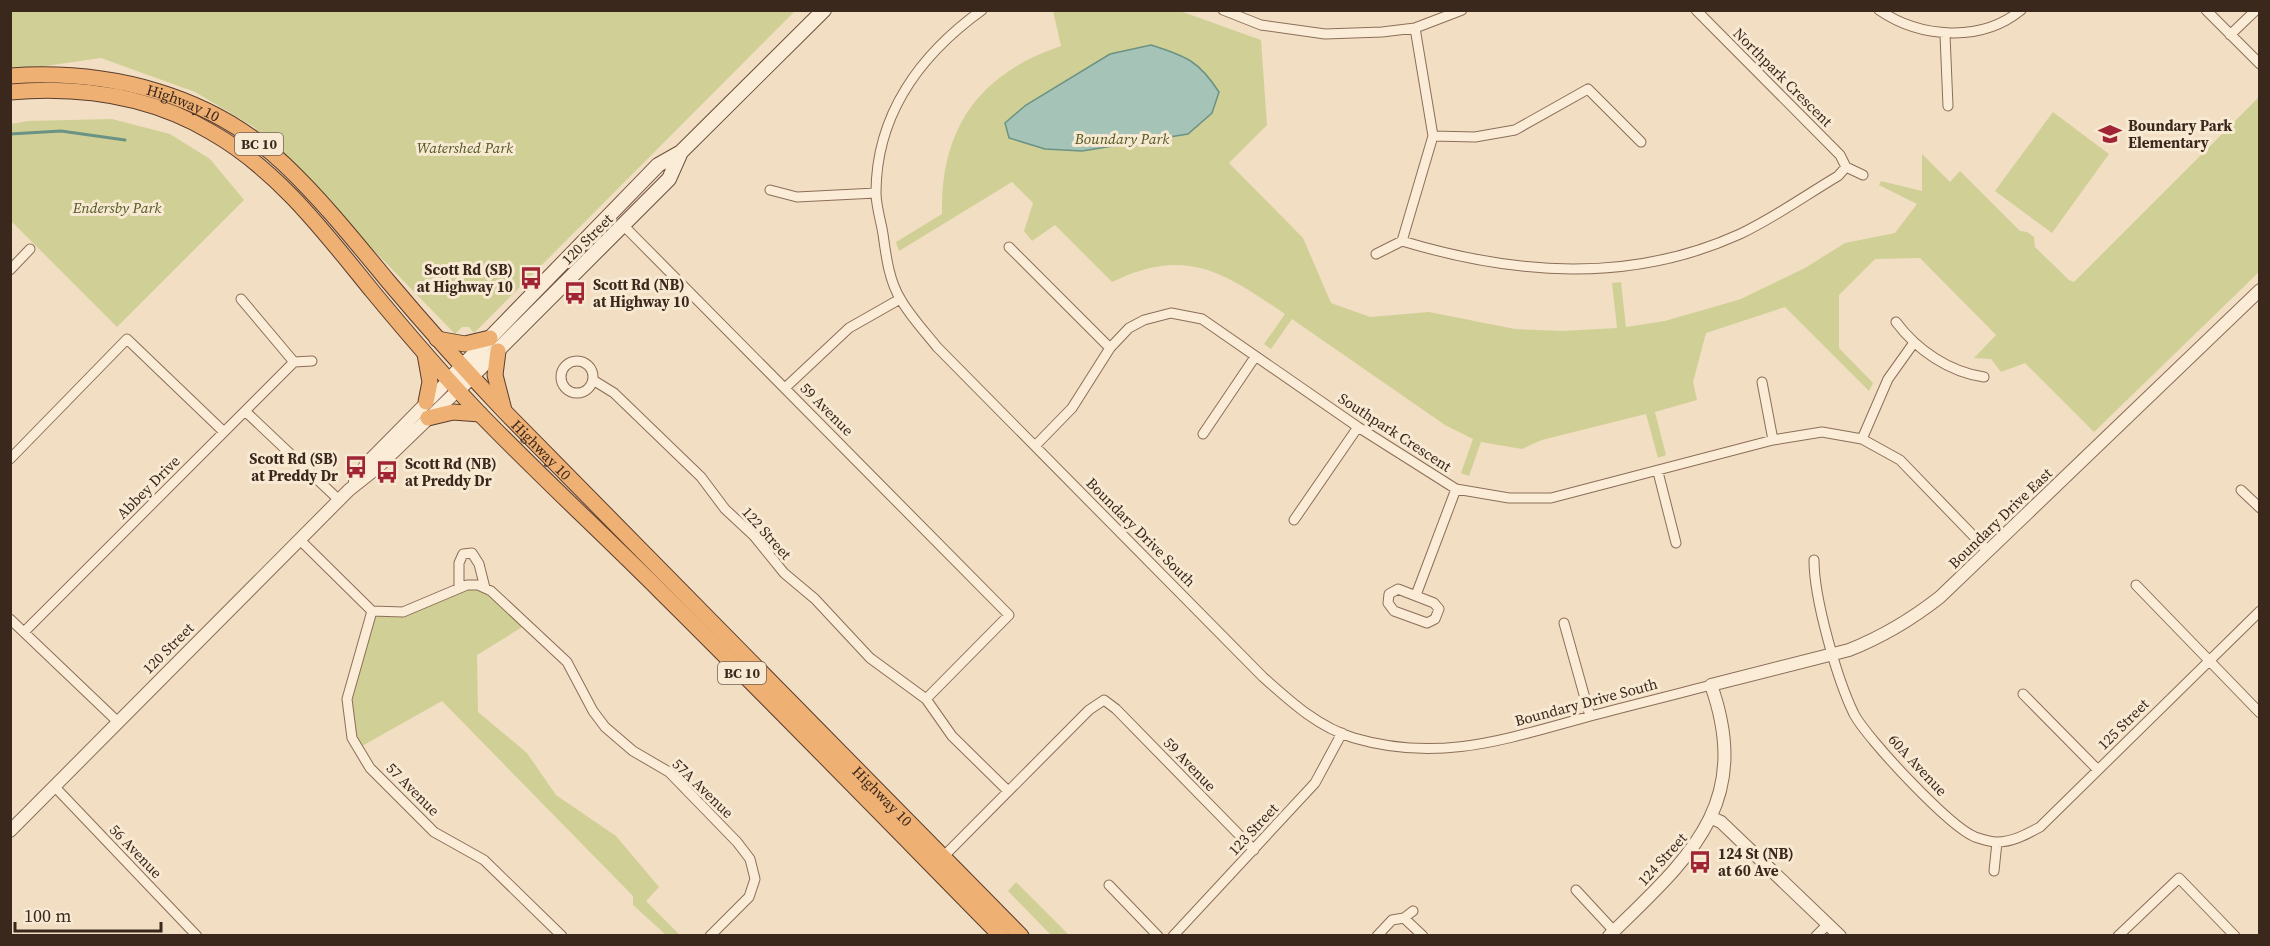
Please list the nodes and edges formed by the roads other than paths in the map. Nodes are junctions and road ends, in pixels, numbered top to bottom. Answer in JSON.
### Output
{"nodes":[{"id":1,"x":824,"y":10,"type":"edge"},
{"id":2,"x":982,"y":10,"type":"edge"},
{"id":3,"x":1223,"y":10,"type":"edge"},
{"id":4,"x":1462,"y":10,"type":"edge"},
{"id":5,"x":1696,"y":10,"type":"edge"},
{"id":6,"x":1879,"y":10,"type":"edge"},
{"id":7,"x":2021,"y":10,"type":"edge"},
{"id":8,"x":2205,"y":10,"type":"edge"},
{"id":9,"x":2256,"y":10,"type":"edge"},
{"id":10,"x":1415,"y":28,"type":"junction"},
{"id":11,"x":1946,"y":35,"type":"junction"},
{"id":12,"x":2230,"y":35,"type":"junction"},
{"id":13,"x":2259,"y":64,"type":"edge"},
{"id":14,"x":10,"y":76,"type":"edge"},
{"id":15,"x":10,"y":92,"type":"edge"},
{"id":16,"x":1948,"y":106,"type":"dead end"},
{"id":17,"x":1432,"y":136,"type":"junction"},
{"id":18,"x":1641,"y":142,"type":"dead end"},
{"id":19,"x":681,"y":152,"type":"junction"},
{"id":20,"x":1845,"y":167,"type":"junction"},
{"id":21,"x":1863,"y":175,"type":"dead end"},
{"id":22,"x":770,"y":190,"type":"dead end"},
{"id":23,"x":876,"y":194,"type":"junction"},
{"id":24,"x":624,"y":226,"type":"junction"},
{"id":25,"x":1402,"y":241,"type":"junction"},
{"id":26,"x":1009,"y":247,"type":"dead end"},
{"id":27,"x":30,"y":249,"type":"dead end"},
{"id":28,"x":1376,"y":254,"type":"dead end"},
{"id":29,"x":10,"y":270,"type":"edge"},
{"id":30,"x":2258,"y":294,"type":"edge"},
{"id":31,"x":900,"y":299,"type":"junction"},
{"id":32,"x":241,"y":300,"type":"dead end"},
{"id":33,"x":1896,"y":322,"type":"dead end"},
{"id":34,"x":437,"y":339,"type":"junction"},
{"id":35,"x":1913,"y":344,"type":"junction"},
{"id":36,"x":494,"y":345,"type":"junction"},
{"id":37,"x":1110,"y":348,"type":"junction"},
{"id":38,"x":425,"y":354,"type":"junction"},
{"id":39,"x":1255,"y":357,"type":"junction"},
{"id":40,"x":312,"y":361,"type":"dead end"},
{"id":41,"x":294,"y":362,"type":"junction"},
{"id":42,"x":467,"y":372,"type":"junction"},
{"id":43,"x":1984,"y":377,"type":"dead end"},
{"id":44,"x":593,"y":380,"type":"dead end"},
{"id":45,"x":1762,"y":382,"type":"dead end"},
{"id":46,"x":453,"y":385,"type":"junction"},
{"id":47,"x":785,"y":388,"type":"junction"},
{"id":48,"x":427,"y":410,"type":"junction"},
{"id":49,"x":246,"y":411,"type":"junction"},
{"id":50,"x":505,"y":412,"type":"junction"},
{"id":51,"x":480,"y":414,"type":"junction"},
{"id":52,"x":1358,"y":427,"type":"junction"},
{"id":53,"x":224,"y":432,"type":"junction"},
{"id":54,"x":1203,"y":434,"type":"dead end"},
{"id":55,"x":1862,"y":439,"type":"junction"},
{"id":56,"x":1773,"y":440,"type":"junction"},
{"id":57,"x":1035,"y":446,"type":"junction"},
{"id":58,"x":10,"y":459,"type":"edge"},
{"id":59,"x":1658,"y":472,"type":"junction"},
{"id":60,"x":1456,"y":489,"type":"junction"},
{"id":61,"x":2241,"y":490,"type":"dead end"},
{"id":62,"x":339,"y":500,"type":"junction"},
{"id":63,"x":2259,"y":508,"type":"edge"},
{"id":64,"x":1294,"y":520,"type":"dead end"},
{"id":65,"x":300,"y":540,"type":"junction"},
{"id":66,"x":1676,"y":543,"type":"dead end"},
{"id":67,"x":1988,"y":551,"type":"junction"},
{"id":68,"x":1814,"y":560,"type":"dead end"},
{"id":69,"x":2136,"y":585,"type":"dead end"},
{"id":70,"x":459,"y":588,"type":"junction"},
{"id":71,"x":485,"y":588,"type":"junction"},
{"id":72,"x":1416,"y":595,"type":"junction"},
{"id":73,"x":372,"y":611,"type":"junction"},
{"id":74,"x":2259,"y":611,"type":"edge"},
{"id":75,"x":10,"y":619,"type":"edge"},
{"id":76,"x":1564,"y":623,"type":"dead end"},
{"id":77,"x":24,"y":632,"type":"junction"},
{"id":78,"x":1834,"y":655,"type":"junction"},
{"id":79,"x":2208,"y":660,"type":"junction"},
{"id":80,"x":1712,"y":685,"type":"junction"},
{"id":81,"x":2023,"y":694,"type":"dead end"},
{"id":82,"x":926,"y":699,"type":"junction"},
{"id":83,"x":2259,"y":713,"type":"edge"},
{"id":84,"x":1590,"y":716,"type":"junction"},
{"id":85,"x":118,"y":722,"type":"junction"},
{"id":86,"x":1342,"y":733,"type":"junction"},
{"id":87,"x":2098,"y":770,"type":"junction"},
{"id":88,"x":54,"y":786,"type":"junction"},
{"id":89,"x":1008,"y":791,"type":"junction"},
{"id":90,"x":1712,"y":818,"type":"junction"},
{"id":91,"x":11,"y":828,"type":"edge"},
{"id":92,"x":1997,"y":842,"type":"junction"},
{"id":93,"x":1254,"y":850,"type":"junction"},
{"id":94,"x":943,"y":857,"type":"junction"},
{"id":95,"x":1994,"y":871,"type":"dead end"},
{"id":96,"x":1109,"y":885,"type":"dead end"},
{"id":97,"x":1576,"y":890,"type":"dead end"},
{"id":98,"x":1413,"y":911,"type":"dead end"},
{"id":99,"x":1404,"y":918,"type":"junction"},
{"id":100,"x":1828,"y":924,"type":"junction"},
{"id":101,"x":1611,"y":933,"type":"edge"},
{"id":102,"x":197,"y":936,"type":"edge"},
{"id":103,"x":562,"y":936,"type":"edge"},
{"id":104,"x":710,"y":936,"type":"edge"},
{"id":105,"x":1001,"y":936,"type":"edge"},
{"id":106,"x":1021,"y":936,"type":"edge"},
{"id":107,"x":1158,"y":936,"type":"edge"},
{"id":108,"x":1173,"y":936,"type":"edge"},
{"id":109,"x":1377,"y":936,"type":"edge"},
{"id":110,"x":1423,"y":936,"type":"edge"},
{"id":111,"x":1816,"y":936,"type":"edge"},
{"id":112,"x":1840,"y":936,"type":"edge"},
{"id":113,"x":2118,"y":936,"type":"edge"},
{"id":114,"x":2235,"y":936,"type":"edge"}],
"edges":[{"from":1,"to":19,"type":"main road","name":"120 Street"},
{"from":2,"to":23,"type":"street","name":"Boundary Drive South"},
{"from":3,"to":10,"type":"street"},
{"from":4,"to":10,"type":"street"},
{"from":5,"to":20,"type":"street","name":"Northpark Crescent"},
{"from":6,"to":11,"type":"street"},
{"from":7,"to":11,"type":"street"},
{"from":8,"to":12,"type":"street"},
{"from":9,"to":12,"type":"street"},
{"from":10,"to":17,"type":"street"},
{"from":11,"to":16,"type":"street"},
{"from":12,"to":13,"type":"street"},
{"from":14,"to":34,"type":"highway","name":"Highway 10","number":"BC 10"},
{"from":15,"to":38,"type":"highway","name":"Highway 10","number":"BC 10"},
{"from":17,"to":18,"type":"street"},
{"from":17,"to":25,"type":"street"},
{"from":19,"to":24,"type":"main road","name":"120 Street"},
{"from":19,"to":36,"type":"main road","name":"120 Street"},
{"from":20,"to":21,"type":"street"},
{"from":20,"to":25,"type":"street"},
{"from":22,"to":23,"type":"street"},
{"from":23,"to":31,"type":"street","name":"Boundary Drive South"},
{"from":24,"to":36,"type":"main road","name":"120 Street"},
{"from":24,"to":47,"type":"street","name":"59 Avenue"},
{"from":25,"to":28,"type":"street"},
{"from":26,"to":37,"type":"street"},
{"from":27,"to":29,"type":"street"},
{"from":30,"to":67,"type":"street","name":"Boundary Drive East"},
{"from":31,"to":47,"type":"street"},
{"from":31,"to":57,"type":"street","name":"Boundary Drive South"},
{"from":32,"to":41,"type":"street"},
{"from":33,"to":35,"type":"street"},
{"from":34,"to":36,"type":"highway"},
{"from":34,"to":42,"type":"highway","name":"Highway 10","number":"BC 10"},
{"from":35,"to":43,"type":"street"},
{"from":35,"to":55,"type":"street"},
{"from":36,"to":42,"type":"main road","name":"120 Street"},
{"from":36,"to":50,"type":"highway"},
{"from":37,"to":39,"type":"street","name":"Southpark Crescent"},
{"from":37,"to":57,"type":"street","name":"Southpark Crescent"},
{"from":38,"to":46,"type":"highway","name":"Highway 10","number":"BC 10"},
{"from":38,"to":48,"type":"highway"},
{"from":39,"to":52,"type":"street","name":"Southpark Crescent"},
{"from":39,"to":54,"type":"street"},
{"from":40,"to":41,"type":"street"},
{"from":41,"to":49,"type":"street","name":"Abbey Drive"},
{"from":42,"to":46,"type":"main road","name":"120 Street"},
{"from":42,"to":50,"type":"highway","name":"Highway 10","number":"BC 10"},
{"from":44,"to":82,"type":"street","name":"122 Street"},
{"from":45,"to":56,"type":"street"},
{"from":46,"to":48,"type":"street","name":"120 Street"},
{"from":46,"to":51,"type":"highway","name":"Highway 10","number":"BC 10"},
{"from":47,"to":82,"type":"street","name":"59 Avenue"},
{"from":48,"to":51,"type":"highway"},
{"from":48,"to":62,"type":"street","name":"120 Street"},
{"from":49,"to":53,"type":"street","name":"Abbey Drive"},
{"from":49,"to":62,"type":"street"},
{"from":50,"to":94,"type":"highway","name":"Highway 10","number":"BC 10"},
{"from":51,"to":105,"type":"highway","name":"Highway 10","number":"BC 10"},
{"from":52,"to":60,"type":"street","name":"Southpark Crescent"},
{"from":52,"to":64,"type":"street"},
{"from":53,"to":58,"type":"street"},
{"from":53,"to":77,"type":"street","name":"Abbey Drive"},
{"from":55,"to":56,"type":"street","name":"Southpark Crescent"},
{"from":55,"to":67,"type":"street","name":"Southpark Crescent"},
{"from":56,"to":59,"type":"street","name":"Southpark Crescent"},
{"from":57,"to":86,"type":"street","name":"Boundary Drive South"},
{"from":59,"to":60,"type":"street","name":"Southpark Crescent"},
{"from":59,"to":66,"type":"street"},
{"from":60,"to":72,"type":"street"},
{"from":61,"to":63,"type":"street"},
{"from":62,"to":65,"type":"street","name":"120 Street"},
{"from":65,"to":73,"type":"street"},
{"from":65,"to":85,"type":"street","name":"120 Street"},
{"from":67,"to":78,"type":"street","name":"Boundary Drive East"},
{"from":68,"to":78,"type":"street","name":"60A Avenue"},
{"from":69,"to":79,"type":"street"},
{"from":70,"to":71,"type":"street"},
{"from":70,"to":71,"type":"street"},
{"from":70,"to":73,"type":"street"},
{"from":71,"to":104,"type":"street","name":"57A Avenue"},
{"from":72,"to":72,"type":"street"},
{"from":73,"to":103,"type":"street","name":"57 Avenue"},
{"from":74,"to":79,"type":"street","name":"125 Street"},
{"from":75,"to":77,"type":"street"},
{"from":76,"to":84,"type":"street"},
{"from":77,"to":85,"type":"street"},
{"from":78,"to":80,"type":"street","name":"Boundary Drive East"},
{"from":78,"to":92,"type":"street","name":"60A Avenue"},
{"from":79,"to":83,"type":"street"},
{"from":79,"to":87,"type":"street","name":"125 Street"},
{"from":80,"to":84,"type":"street","name":"Boundary Drive South"},
{"from":80,"to":90,"type":"street","name":"124 Street"},
{"from":81,"to":87,"type":"street"},
{"from":82,"to":89,"type":"street","name":"122 Street"},
{"from":84,"to":86,"type":"street","name":"Boundary Drive South"},
{"from":85,"to":88,"type":"street","name":"120 Street"},
{"from":86,"to":93,"type":"street","name":"123 Street"},
{"from":87,"to":92,"type":"street","name":"125 Street"},
{"from":88,"to":91,"type":"street","name":"120 Street"},
{"from":88,"to":102,"type":"street","name":"56 Avenue"},
{"from":89,"to":93,"type":"street","name":"59 Avenue"},
{"from":89,"to":94,"type":"street"},
{"from":90,"to":100,"type":"street"},
{"from":90,"to":101,"type":"street","name":"124 Street"},
{"from":92,"to":95,"type":"street"},
{"from":93,"to":108,"type":"street","name":"123 Street"},
{"from":94,"to":106,"type":"highway","name":"Highway 10","number":"BC 10"},
{"from":96,"to":107,"type":"street"},
{"from":97,"to":101,"type":"street"},
{"from":98,"to":99,"type":"street"},
{"from":99,"to":109,"type":"street"},
{"from":99,"to":110,"type":"street"},
{"from":100,"to":111,"type":"street"},
{"from":100,"to":112,"type":"street"},
{"from":113,"to":114,"type":"street"}]}
